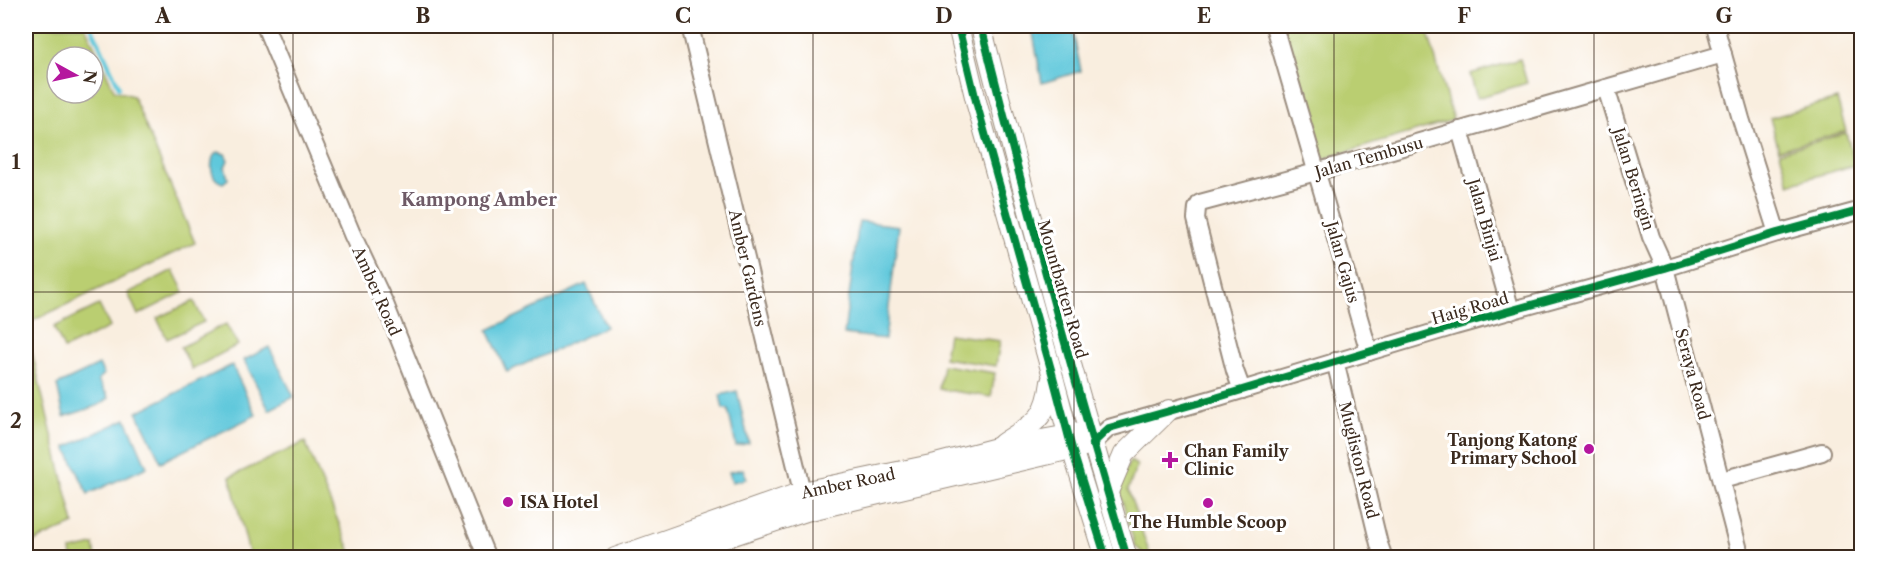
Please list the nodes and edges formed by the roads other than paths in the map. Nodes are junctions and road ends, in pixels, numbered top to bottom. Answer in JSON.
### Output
{"nodes":[{"id":1,"x":265,"y":26,"type":"edge"},
{"id":2,"x":690,"y":26,"type":"edge"},
{"id":3,"x":958,"y":26,"type":"edge"},
{"id":4,"x":981,"y":26,"type":"edge"},
{"id":5,"x":1274,"y":26,"type":"edge"},
{"id":6,"x":1715,"y":26,"type":"edge"},
{"id":7,"x":1723,"y":54,"type":"junction"},
{"id":8,"x":1606,"y":88,"type":"junction"},
{"id":9,"x":1460,"y":130,"type":"junction"},
{"id":10,"x":1316,"y":172,"type":"junction"},
{"id":11,"x":1862,"y":210,"type":"edge"},
{"id":12,"x":1777,"y":233,"type":"junction"},
{"id":13,"x":1665,"y":268,"type":"junction"},
{"id":14,"x":1511,"y":311,"type":"junction"},
{"id":15,"x":1369,"y":352,"type":"junction"},
{"id":16,"x":1335,"y":362,"type":"junction"},
{"id":17,"x":1052,"y":373,"type":"junction"},
{"id":18,"x":1242,"y":390,"type":"junction"},
{"id":19,"x":1169,"y":410,"type":"junction"},
{"id":20,"x":1095,"y":435,"type":"junction"},
{"id":21,"x":1070,"y":442,"type":"junction"},
{"id":22,"x":997,"y":447,"type":"junction"},
{"id":23,"x":1822,"y":452,"type":"dead end"},
{"id":24,"x":1722,"y":480,"type":"junction"},
{"id":25,"x":1107,"y":494,"type":"junction"},
{"id":26,"x":804,"y":501,"type":"junction"},
{"id":27,"x":487,"y":558,"type":"edge"},
{"id":28,"x":615,"y":558,"type":"edge"},
{"id":29,"x":664,"y":558,"type":"edge"},
{"id":30,"x":1106,"y":558,"type":"edge"},
{"id":31,"x":1127,"y":558,"type":"edge"},
{"id":32,"x":1384,"y":558,"type":"edge"},
{"id":33,"x":1741,"y":558,"type":"edge"}],
"edges":[{"from":1,"to":27,"type":"street","name":"Amber Road"},
{"from":2,"to":26,"type":"street","name":"Amber Gardens"},
{"from":3,"to":17,"type":"main road","name":"Mountbatten Road"},
{"from":4,"to":20,"type":"main road","name":"Mountbatten Road"},
{"from":5,"to":10,"type":"street"},
{"from":6,"to":7,"type":"street"},
{"from":7,"to":8,"type":"street","name":"Jalan Tembusu"},
{"from":7,"to":12,"type":"street"},
{"from":8,"to":9,"type":"street","name":"Jalan Tembusu"},
{"from":8,"to":13,"type":"street","name":"Jalan Beringin"},
{"from":9,"to":10,"type":"street","name":"Jalan Tembusu"},
{"from":9,"to":14,"type":"street","name":"Jalan Binjai"},
{"from":10,"to":15,"type":"street","name":"Jalan Gajus"},
{"from":10,"to":18,"type":"street","name":"Jalan Tembusu"},
{"from":11,"to":12,"type":"street","name":"Haig Road"},
{"from":12,"to":13,"type":"street","name":"Haig Road"},
{"from":13,"to":14,"type":"street","name":"Haig Road"},
{"from":13,"to":24,"type":"street","name":"Seraya Road"},
{"from":14,"to":15,"type":"street","name":"Haig Road"},
{"from":15,"to":16,"type":"street","name":"Haig Road"},
{"from":16,"to":18,"type":"street","name":"Haig Road"},
{"from":16,"to":32,"type":"street","name":"Mugliston Road"},
{"from":17,"to":21,"type":"main road","name":"Mountbatten Road"},
{"from":17,"to":22,"type":"main road"},
{"from":18,"to":19,"type":"street","name":"Haig Road"},
{"from":19,"to":20,"type":"street","name":"Haig Road"},
{"from":19,"to":25,"type":"main road"},
{"from":20,"to":21,"type":"main road","name":"Amber Road"},
{"from":20,"to":25,"type":"main road","name":"Mountbatten Road"},
{"from":21,"to":22,"type":"main road","name":"Amber Road"},
{"from":21,"to":26,"type":"main road","name":"Amber Road"},
{"from":21,"to":30,"type":"main road","name":"Mountbatten Road"},
{"from":22,"to":26,"type":"main road","name":"Amber Road"},
{"from":23,"to":24,"type":"street"},
{"from":24,"to":33,"type":"street","name":"Seraya Road"},
{"from":25,"to":31,"type":"main road","name":"Mountbatten Road"},
{"from":26,"to":28,"type":"main road","name":"Amber Road"},
{"from":26,"to":29,"type":"main road","name":"Amber Road"}]}
